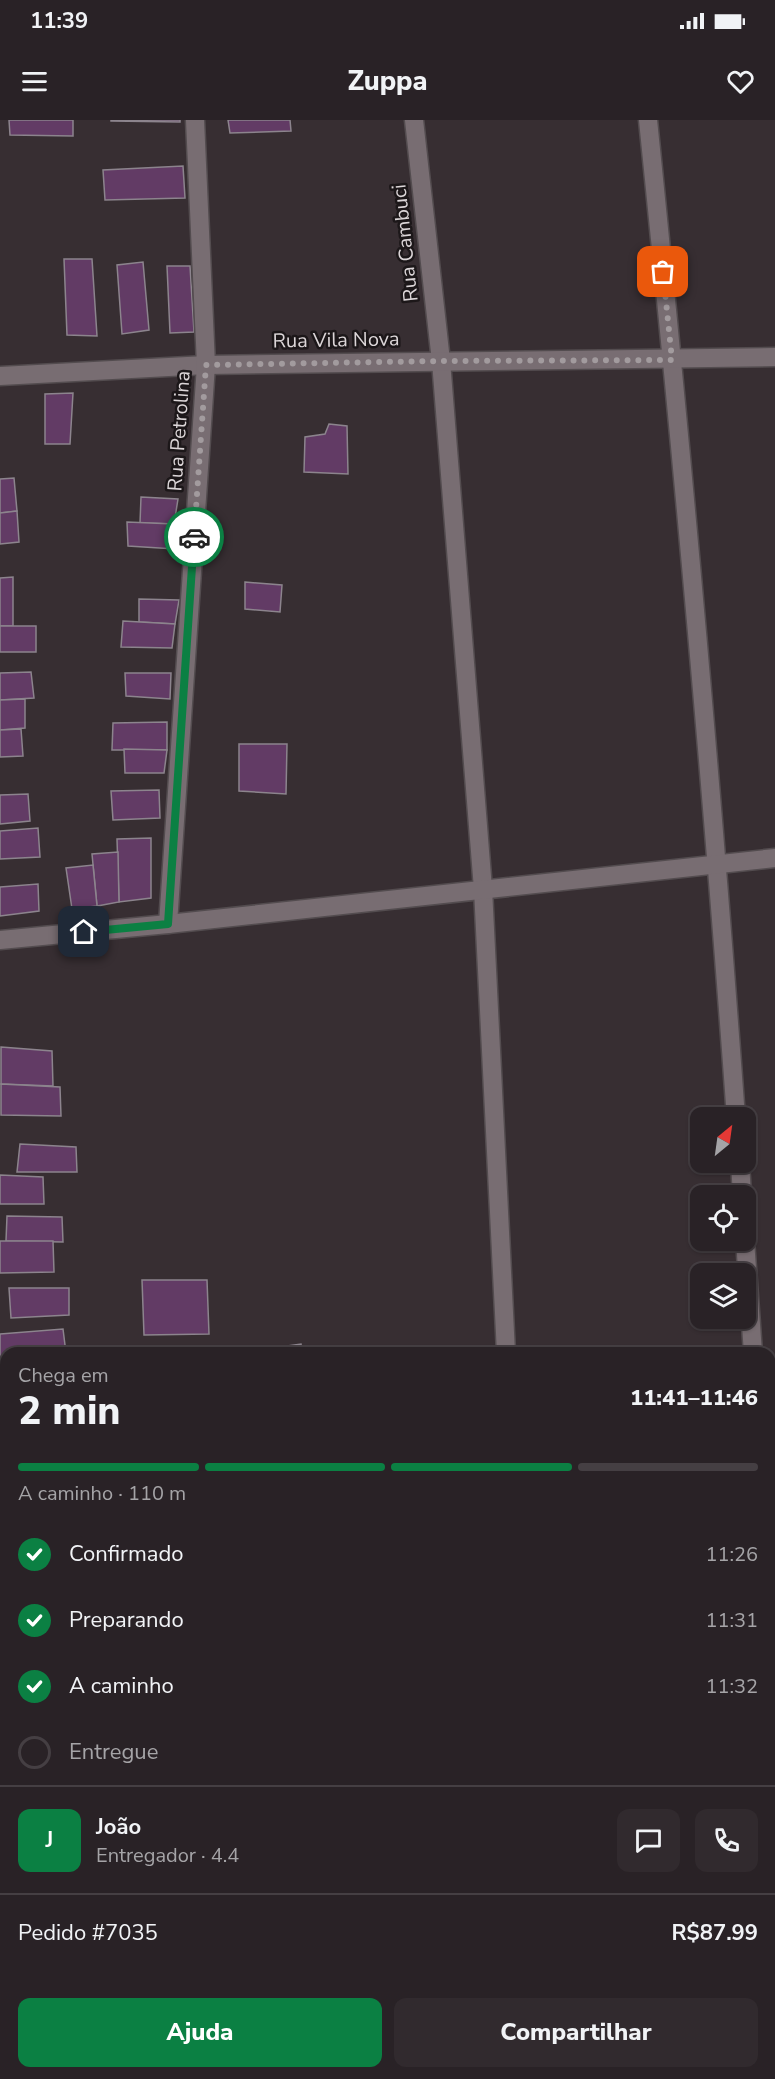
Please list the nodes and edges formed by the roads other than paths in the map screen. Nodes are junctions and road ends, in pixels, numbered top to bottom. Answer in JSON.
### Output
{"nodes":[{"id":1,"x":195,"y":120,"type":"edge"},
{"id":2,"x":414,"y":120,"type":"edge"},
{"id":3,"x":648,"y":120,"type":"edge"},
{"id":4,"x":775,"y":357,"type":"edge"},
{"id":5,"x":672,"y":360,"type":"junction"},
{"id":6,"x":441,"y":361,"type":"junction"},
{"id":7,"x":206,"y":365,"type":"junction"},
{"id":8,"x":0,"y":376,"type":"edge"},
{"id":9,"x":775,"y":858,"type":"edge"},
{"id":10,"x":718,"y":864,"type":"junction"},
{"id":11,"x":483,"y":889,"type":"junction"},
{"id":12,"x":168,"y":924,"type":"junction"},
{"id":13,"x":0,"y":940,"type":"edge"},
{"id":14,"x":735,"y":1107,"type":"edge"},
{"id":15,"x":746,"y":1251,"type":"edge"},
{"id":16,"x":506,"y":1347,"type":"edge"},
{"id":17,"x":753,"y":1347,"type":"edge"}],
"edges":[{"from":1,"to":7,"type":"street","name":"Rua Petrolina"},
{"from":2,"to":6,"type":"street","name":"Rua Cambuci"},
{"from":3,"to":5,"type":"street"},
{"from":4,"to":5,"type":"street","name":"Rua Vila Nova"},
{"from":5,"to":6,"type":"street","name":"Rua Vila Nova"},
{"from":5,"to":10,"type":"street"},
{"from":6,"to":7,"type":"street","name":"Rua Vila Nova"},
{"from":6,"to":11,"type":"street","name":"Rua Cambuci"},
{"from":7,"to":8,"type":"street","name":"Rua Vila Nova"},
{"from":7,"to":12,"type":"street","name":"Rua Petrolina"},
{"from":9,"to":10,"type":"street"},
{"from":10,"to":11,"type":"street"},
{"from":10,"to":14,"type":"street"},
{"from":11,"to":12,"type":"street"},
{"from":11,"to":16,"type":"street","name":"Rua Cambuci"},
{"from":12,"to":13,"type":"street"},
{"from":15,"to":17,"type":"street"}]}
